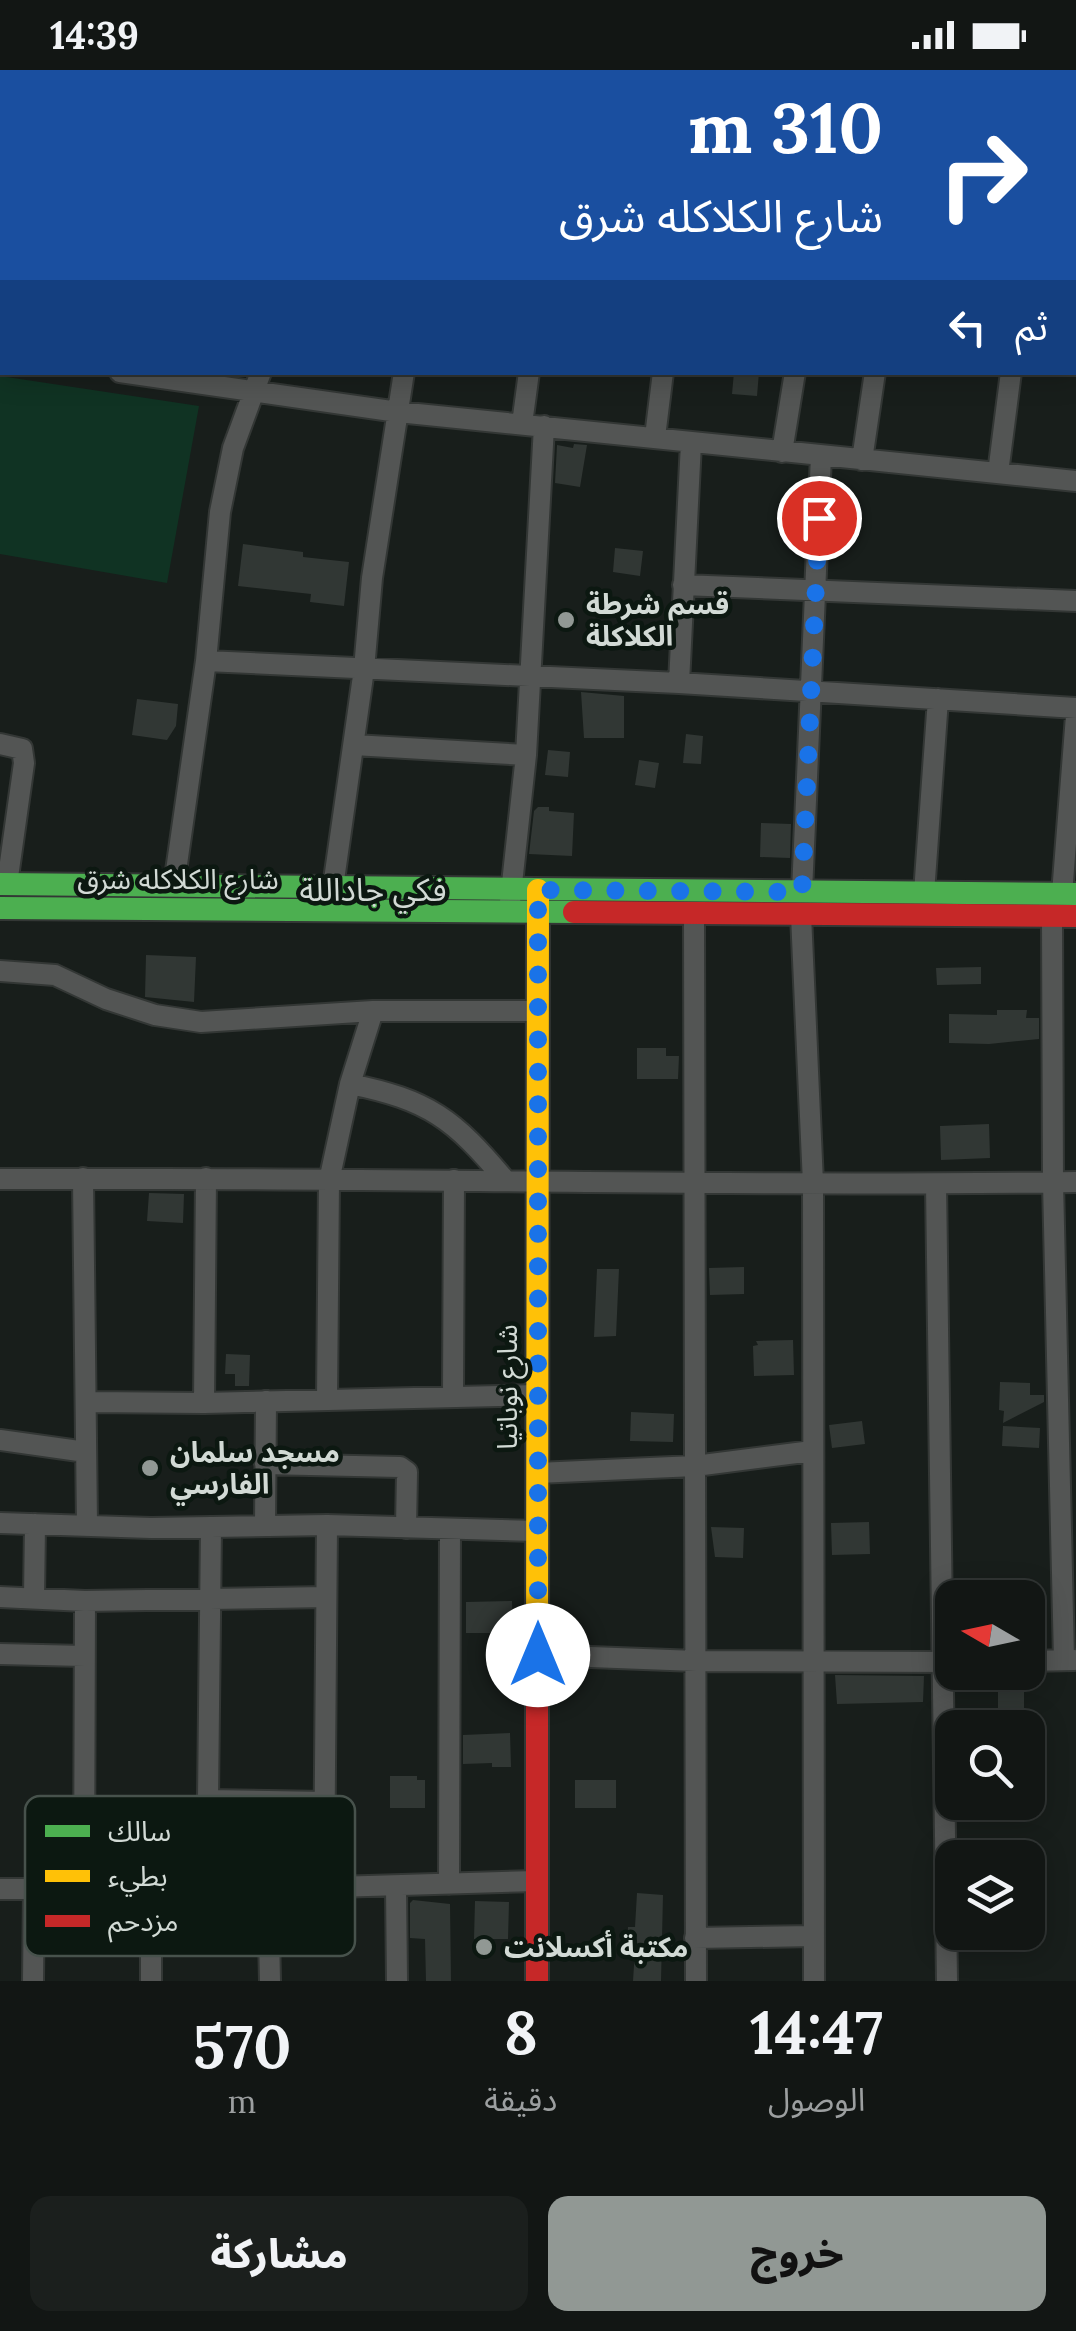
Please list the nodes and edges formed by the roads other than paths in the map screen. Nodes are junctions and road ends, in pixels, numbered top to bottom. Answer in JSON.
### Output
{"nodes":[{"id":1,"x":138,"y":375,"type":"edge"},
{"id":2,"x":260,"y":375,"type":"edge"},
{"id":3,"x":404,"y":375,"type":"edge"},
{"id":4,"x":529,"y":375,"type":"edge"},
{"id":5,"x":663,"y":375,"type":"edge"},
{"id":6,"x":794,"y":375,"type":"edge"},
{"id":7,"x":875,"y":375,"type":"edge"},
{"id":8,"x":1010,"y":375,"type":"edge"},
{"id":9,"x":255,"y":394,"type":"junction"},
{"id":10,"x":398,"y":412,"type":"junction"},
{"id":11,"x":522,"y":424,"type":"junction"},
{"id":12,"x":544,"y":426,"type":"junction"},
{"id":13,"x":655,"y":437,"type":"junction"},
{"id":14,"x":691,"y":442,"type":"junction"},
{"id":15,"x":782,"y":452,"type":"junction"},
{"id":16,"x":821,"y":456,"type":"junction"},
{"id":17,"x":862,"y":460,"type":"junction"},
{"id":18,"x":998,"y":472,"type":"junction"},
{"id":19,"x":1076,"y":481,"type":"edge"},
{"id":20,"x":683,"y":585,"type":"junction"},
{"id":21,"x":816,"y":592,"type":"junction"},
{"id":22,"x":1076,"y":601,"type":"edge"},
{"id":23,"x":206,"y":661,"type":"junction"},
{"id":24,"x":364,"y":670,"type":"junction"},
{"id":25,"x":531,"y":676,"type":"junction"},
{"id":26,"x":680,"y":683,"type":"junction"},
{"id":27,"x":812,"y":692,"type":"junction"},
{"id":28,"x":938,"y":699,"type":"junction"},
{"id":29,"x":1076,"y":708,"type":"edge"},
{"id":30,"x":1076,"y":716,"type":"edge"},
{"id":31,"x":0,"y":744,"type":"edge"},
{"id":32,"x":354,"y":744,"type":"junction"},
{"id":33,"x":526,"y":755,"type":"junction"},
{"id":34,"x":3,"y":884,"type":"edge"},
{"id":35,"x":174,"y":885,"type":"junction"},
{"id":36,"x":334,"y":887,"type":"junction"},
{"id":37,"x":924,"y":892,"type":"junction"},
{"id":38,"x":538,"y":901,"type":"junction"},
{"id":39,"x":510,"y":902,"type":"junction"},
{"id":40,"x":802,"y":904,"type":"junction"},
{"id":41,"x":1067,"y":905,"type":"edge"},
{"id":42,"x":0,"y":908,"type":"edge"},
{"id":43,"x":694,"y":914,"type":"junction"},
{"id":44,"x":0,"y":971,"type":"edge"},
{"id":45,"x":373,"y":1011,"type":"junction"},
{"id":46,"x":538,"y":1011,"type":"junction"},
{"id":47,"x":350,"y":1084,"type":"junction"},
{"id":48,"x":83,"y":1178,"type":"junction"},
{"id":49,"x":206,"y":1178,"type":"junction"},
{"id":50,"x":0,"y":1179,"type":"edge"},
{"id":51,"x":454,"y":1180,"type":"junction"},
{"id":52,"x":506,"y":1180,"type":"junction"},
{"id":53,"x":538,"y":1180,"type":"junction"},
{"id":54,"x":330,"y":1182,"type":"junction"},
{"id":55,"x":1054,"y":1182,"type":"junction"},
{"id":56,"x":1076,"y":1182,"type":"edge"},
{"id":57,"x":692,"y":1184,"type":"junction"},
{"id":58,"x":812,"y":1184,"type":"junction"},
{"id":59,"x":936,"y":1184,"type":"junction"},
{"id":60,"x":538,"y":1395,"type":"junction"},
{"id":61,"x":453,"y":1396,"type":"junction"},
{"id":62,"x":326,"y":1400,"type":"junction"},
{"id":63,"x":88,"y":1402,"type":"junction"},
{"id":64,"x":266,"y":1402,"type":"junction"},
{"id":65,"x":204,"y":1403,"type":"junction"},
{"id":66,"x":1067,"y":1434,"type":"edge"},
{"id":67,"x":0,"y":1440,"type":"edge"},
{"id":68,"x":812,"y":1451,"type":"junction"},
{"id":69,"x":86,"y":1452,"type":"junction"},
{"id":70,"x":266,"y":1464,"type":"junction"},
{"id":71,"x":695,"y":1466,"type":"junction"},
{"id":72,"x":537,"y":1474,"type":"junction"},
{"id":73,"x":0,"y":1523,"type":"edge"},
{"id":74,"x":35,"y":1524,"type":"junction"},
{"id":75,"x":264,"y":1525,"type":"junction"},
{"id":76,"x":327,"y":1525,"type":"junction"},
{"id":77,"x":88,"y":1526,"type":"junction"},
{"id":78,"x":210,"y":1527,"type":"junction"},
{"id":79,"x":406,"y":1528,"type":"junction"},
{"id":80,"x":450,"y":1529,"type":"junction"},
{"id":81,"x":538,"y":1531,"type":"junction"},
{"id":82,"x":946,"y":1580,"type":"edge"},
{"id":83,"x":0,"y":1597,"type":"edge"},
{"id":84,"x":34,"y":1598,"type":"junction"},
{"id":85,"x":326,"y":1598,"type":"junction"},
{"id":86,"x":84,"y":1600,"type":"junction"},
{"id":87,"x":209,"y":1600,"type":"junction"},
{"id":88,"x":0,"y":1654,"type":"edge"},
{"id":89,"x":538,"y":1655,"type":"junction"},
{"id":90,"x":84,"y":1656,"type":"junction"},
{"id":91,"x":1070,"y":1660,"type":"edge"},
{"id":92,"x":696,"y":1661,"type":"junction"},
{"id":93,"x":813,"y":1661,"type":"junction"},
{"id":94,"x":935,"y":1662,"type":"edge"},
{"id":95,"x":948,"y":1690,"type":"edge"},
{"id":96,"x":84,"y":1796,"type":"edge"},
{"id":97,"x":207,"y":1796,"type":"edge"},
{"id":98,"x":325,"y":1796,"type":"edge"},
{"id":99,"x":537,"y":1880,"type":"junction"},
{"id":100,"x":449,"y":1884,"type":"junction"},
{"id":101,"x":396,"y":1886,"type":"junction"},
{"id":102,"x":355,"y":1887,"type":"edge"},
{"id":103,"x":814,"y":1936,"type":"junction"},
{"id":104,"x":695,"y":1938,"type":"junction"},
{"id":105,"x":33,"y":1956,"type":"edge"},
{"id":106,"x":152,"y":1956,"type":"edge"},
{"id":107,"x":269,"y":1956,"type":"edge"},
{"id":108,"x":33,"y":1981,"type":"edge"},
{"id":109,"x":152,"y":1981,"type":"edge"},
{"id":110,"x":270,"y":1981,"type":"edge"},
{"id":111,"x":397,"y":1981,"type":"edge"},
{"id":112,"x":537,"y":1981,"type":"edge"},
{"id":113,"x":696,"y":1981,"type":"edge"},
{"id":114,"x":814,"y":1981,"type":"edge"},
{"id":115,"x":948,"y":1981,"type":"edge"}],
"edges":[{"from":1,"to":9,"type":"street"},
{"from":2,"to":9,"type":"street"},
{"from":3,"to":10,"type":"street"},
{"from":4,"to":11,"type":"street"},
{"from":5,"to":13,"type":"street"},
{"from":6,"to":15,"type":"street"},
{"from":7,"to":17,"type":"street"},
{"from":8,"to":18,"type":"street"},
{"from":9,"to":10,"type":"street"},
{"from":9,"to":23,"type":"street"},
{"from":10,"to":11,"type":"street"},
{"from":10,"to":24,"type":"street"},
{"from":11,"to":12,"type":"street"},
{"from":12,"to":13,"type":"street"},
{"from":12,"to":25,"type":"street"},
{"from":13,"to":14,"type":"street"},
{"from":14,"to":15,"type":"street"},
{"from":14,"to":20,"type":"street"},
{"from":15,"to":16,"type":"street"},
{"from":16,"to":17,"type":"street"},
{"from":16,"to":21,"type":"street"},
{"from":17,"to":18,"type":"street"},
{"from":18,"to":19,"type":"street"},
{"from":20,"to":21,"type":"street"},
{"from":20,"to":26,"type":"street"},
{"from":21,"to":22,"type":"street"},
{"from":21,"to":27,"type":"street"},
{"from":23,"to":24,"type":"street"},
{"from":23,"to":35,"type":"street"},
{"from":24,"to":25,"type":"street"},
{"from":24,"to":32,"type":"street"},
{"from":25,"to":26,"type":"street"},
{"from":25,"to":33,"type":"street"},
{"from":26,"to":27,"type":"street"},
{"from":27,"to":28,"type":"street"},
{"from":27,"to":40,"type":"street"},
{"from":28,"to":29,"type":"street"},
{"from":28,"to":37,"type":"street"},
{"from":30,"to":41,"type":"street"},
{"from":31,"to":34,"type":"street"},
{"from":32,"to":33,"type":"street"},
{"from":32,"to":36,"type":"street"},
{"from":33,"to":39,"type":"street"},
{"from":34,"to":35,"type":"street","name":"شارع الكلاكله شرق"},
{"from":35,"to":36,"type":"street","name":"شارع الكلاكله شرق"},
{"from":36,"to":39,"type":"street","name":"شارع الكلاكله شرق"},
{"from":37,"to":40,"type":"street","name":"شارع الكلاكله شرق"},
{"from":37,"to":41,"type":"street","name":"شارع الكلاكله شرق"},
{"from":38,"to":39,"type":"street","name":"شارع الكلاكله شرق"},
{"from":38,"to":40,"type":"street","name":"شارع الكلاكله شرق"},
{"from":38,"to":43,"type":"street","name":"شارع الكلاكله شرق"},
{"from":38,"to":46,"type":"street","name":"شارع نوباتيا"},
{"from":39,"to":42,"type":"street","name":"شارع الكلاكله شرق"},
{"from":40,"to":41,"type":"street","name":"شارع الكلاكله شرق"},
{"from":40,"to":43,"type":"street","name":"شارع الكلاكله شرق"},
{"from":40,"to":58,"type":"street"},
{"from":41,"to":55,"type":"street"},
{"from":43,"to":57,"type":"street"},
{"from":44,"to":45,"type":"street"},
{"from":45,"to":46,"type":"street"},
{"from":45,"to":47,"type":"street"},
{"from":46,"to":53,"type":"street","name":"شارع نوباتيا"},
{"from":47,"to":52,"type":"street"},
{"from":47,"to":54,"type":"street"},
{"from":48,"to":49,"type":"street"},
{"from":48,"to":50,"type":"street"},
{"from":48,"to":63,"type":"street"},
{"from":49,"to":54,"type":"street"},
{"from":49,"to":65,"type":"street"},
{"from":51,"to":52,"type":"street"},
{"from":51,"to":54,"type":"street"},
{"from":51,"to":61,"type":"street"},
{"from":52,"to":53,"type":"street"},
{"from":53,"to":57,"type":"street"},
{"from":53,"to":60,"type":"street","name":"شارع نوباتيا"},
{"from":54,"to":62,"type":"street"},
{"from":55,"to":56,"type":"street"},
{"from":55,"to":59,"type":"street"},
{"from":55,"to":66,"type":"street"},
{"from":57,"to":58,"type":"street"},
{"from":57,"to":71,"type":"street"},
{"from":58,"to":59,"type":"street"},
{"from":58,"to":68,"type":"street"},
{"from":59,"to":82,"type":"street"},
{"from":60,"to":61,"type":"street"},
{"from":60,"to":72,"type":"street","name":"شارع نوباتيا"},
{"from":61,"to":62,"type":"street"},
{"from":62,"to":64,"type":"street"},
{"from":63,"to":65,"type":"street"},
{"from":63,"to":69,"type":"street"},
{"from":64,"to":65,"type":"street"},
{"from":64,"to":70,"type":"street"},
{"from":66,"to":91,"type":"street"},
{"from":67,"to":69,"type":"street"},
{"from":68,"to":71,"type":"street"},
{"from":68,"to":93,"type":"street"},
{"from":69,"to":77,"type":"street"},
{"from":70,"to":75,"type":"street"},
{"from":70,"to":79,"type":"street"},
{"from":71,"to":72,"type":"street"},
{"from":71,"to":92,"type":"street"},
{"from":72,"to":81,"type":"street","name":"شارع نوباتيا"},
{"from":73,"to":74,"type":"street"},
{"from":74,"to":77,"type":"street"},
{"from":74,"to":84,"type":"street"},
{"from":75,"to":76,"type":"street"},
{"from":75,"to":78,"type":"street"},
{"from":76,"to":79,"type":"street"},
{"from":76,"to":85,"type":"street"},
{"from":77,"to":78,"type":"street"},
{"from":78,"to":87,"type":"street"},
{"from":79,"to":80,"type":"street"},
{"from":80,"to":81,"type":"street"},
{"from":80,"to":100,"type":"street"},
{"from":81,"to":89,"type":"street","name":"شارع نوباتيا"},
{"from":83,"to":84,"type":"street"},
{"from":84,"to":86,"type":"street"},
{"from":85,"to":87,"type":"street"},
{"from":85,"to":98,"type":"street"},
{"from":86,"to":87,"type":"street"},
{"from":86,"to":90,"type":"street"},
{"from":87,"to":97,"type":"street"},
{"from":88,"to":90,"type":"street"},
{"from":89,"to":92,"type":"street"},
{"from":89,"to":99,"type":"street","name":"شارع نوباتيا"},
{"from":90,"to":96,"type":"street"},
{"from":92,"to":93,"type":"street"},
{"from":92,"to":104,"type":"street"},
{"from":93,"to":94,"type":"street"},
{"from":93,"to":103,"type":"street"},
{"from":95,"to":115,"type":"street"},
{"from":99,"to":100,"type":"street"},
{"from":99,"to":112,"type":"street","name":"شارع نوباتيا"},
{"from":100,"to":101,"type":"street"},
{"from":101,"to":102,"type":"street"},
{"from":101,"to":111,"type":"street"},
{"from":103,"to":104,"type":"street"},
{"from":103,"to":114,"type":"street"},
{"from":104,"to":113,"type":"street"},
{"from":105,"to":108,"type":"street"},
{"from":106,"to":109,"type":"street"},
{"from":107,"to":110,"type":"street"}]}
